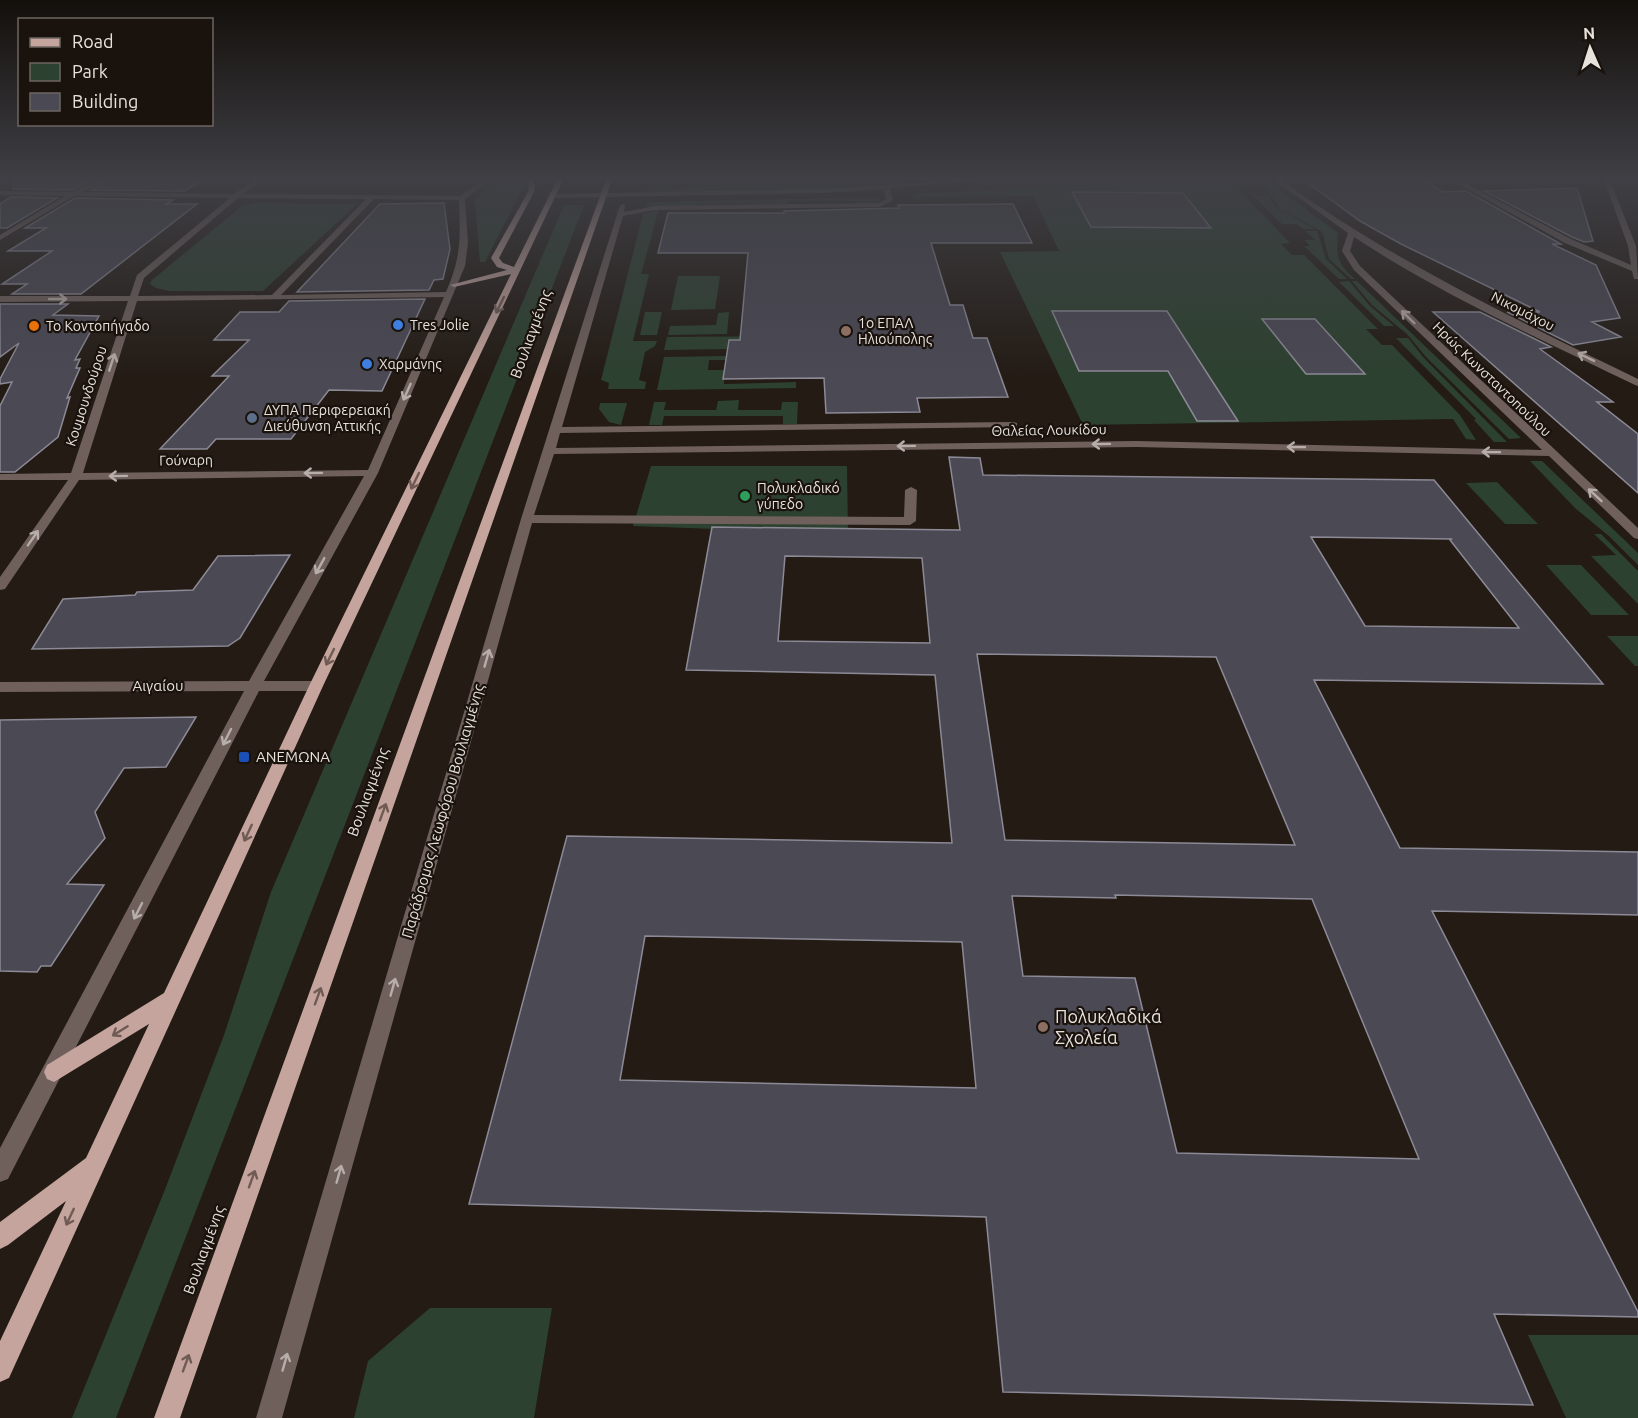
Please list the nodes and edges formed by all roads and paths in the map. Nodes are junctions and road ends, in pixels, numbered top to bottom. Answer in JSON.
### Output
{"nodes":[{"id":1,"x":175,"y":246,"type":"edge"},
{"id":2,"x":324,"y":246,"type":"edge"},
{"id":3,"x":464,"y":246,"type":"edge"},
{"id":4,"x":501,"y":246,"type":"edge"},
{"id":5,"x":528,"y":246,"type":"edge"},
{"id":6,"x":585,"y":246,"type":"edge"},
{"id":7,"x":610,"y":246,"type":"edge"},
{"id":8,"x":1347,"y":246,"type":"edge"},
{"id":9,"x":1373,"y":246,"type":"edge"},
{"id":10,"x":1580,"y":246,"type":"edge"},
{"id":11,"x":1632,"y":246,"type":"edge"},
{"id":12,"x":516,"y":270,"type":"junction"},
{"id":13,"x":1636,"y":271,"type":"edge"},
{"id":14,"x":1638,"y":279,"type":"edge"},
{"id":15,"x":452,"y":290,"type":"junction"},
{"id":16,"x":133,"y":298,"type":"junction"},
{"id":17,"x":274,"y":298,"type":"junction"},
{"id":18,"x":0,"y":299,"type":"edge"},
{"id":19,"x":1638,"y":383,"type":"edge"},
{"id":20,"x":1013,"y":425,"type":"dead end"},
{"id":21,"x":556,"y":430,"type":"junction"},
{"id":22,"x":549,"y":451,"type":"junction"},
{"id":23,"x":1549,"y":453,"type":"junction"},
{"id":24,"x":372,"y":473,"type":"junction"},
{"id":25,"x":76,"y":476,"type":"junction"},
{"id":26,"x":0,"y":477,"type":"edge"},
{"id":27,"x":911,"y":490,"type":"dead end"},
{"id":28,"x":526,"y":519,"type":"junction"},
{"id":29,"x":1638,"y":535,"type":"edge"},
{"id":30,"x":0,"y":586,"type":"edge"},
{"id":31,"x":254,"y":686,"type":"junction"},
{"id":32,"x":316,"y":686,"type":"junction"},
{"id":33,"x":0,"y":687,"type":"edge"},
{"id":34,"x":170,"y":1000,"type":"junction"},
{"id":35,"x":54,"y":1072,"type":"junction"},
{"id":36,"x":95,"y":1164,"type":"junction"},
{"id":37,"x":0,"y":1172,"type":"edge"},
{"id":38,"x":0,"y":1237,"type":"edge"},
{"id":39,"x":0,"y":1369,"type":"edge"},
{"id":40,"x":166,"y":1418,"type":"edge"},
{"id":41,"x":269,"y":1418,"type":"edge"}],
"edges":[{"from":1,"to":16,"type":"street","name":"Κουμουνδούρου"},
{"from":2,"to":17,"type":"street"},
{"from":3,"to":15,"type":"street"},
{"from":4,"to":12,"type":"main road"},
{"from":5,"to":12,"type":"main road"},
{"from":40,"to":6,"type":"main road","name":"Βουλιαγμένης","one_way":true},
{"from":7,"to":21,"type":"street","name":"Παράδρομος Λεωφόρου Βουλιαγμένης"},
{"from":23,"to":8,"type":"street","name":"Ηρώς Κωνσταντοπούλου","one_way":true},
{"from":19,"to":9,"type":"street","name":"Νικομάχου","one_way":true},
{"from":10,"to":13,"type":"street"},
{"from":11,"to":13,"type":"street"},
{"from":12,"to":15,"type":"main road"},
{"from":12,"to":32,"type":"main road","one_way":true},
{"from":13,"to":14,"type":"street"},
{"from":15,"to":17,"type":"street"},
{"from":15,"to":24,"type":"street","one_way":true},
{"from":16,"to":17,"type":"street"},
{"from":18,"to":16,"type":"street","one_way":true},
{"from":25,"to":16,"type":"street","name":"Κουμουνδούρου","one_way":true},
{"from":20,"to":21,"type":"street"},
{"from":21,"to":22,"type":"street","name":"Παράδρομος Λεωφόρου Βουλιαγμένης"},
{"from":23,"to":22,"type":"street","name":"Θαλείας Λουκίδου","one_way":true},
{"from":22,"to":28,"type":"street","name":"Παράδρομος Λεωφόρου Βουλιαγμένης"},
{"from":29,"to":23,"type":"street","name":"Ηρώς Κωνσταντοπούλου","one_way":true},
{"from":24,"to":25,"type":"street","name":"Γούναρη","one_way":true},
{"from":24,"to":31,"type":"street","one_way":true},
{"from":25,"to":26,"type":"street","name":"Γούναρη"},
{"from":30,"to":25,"type":"street","name":"Κουμουνδούρου","one_way":true},
{"from":27,"to":28,"type":"street"},
{"from":41,"to":28,"type":"street","name":"Παράδρομος Λεωφόρου Βουλιαγμένης","one_way":true},
{"from":31,"to":32,"type":"street","name":"Αιγαίου"},
{"from":31,"to":33,"type":"street","name":"Αιγαίου"},
{"from":31,"to":35,"type":"street","one_way":true},
{"from":32,"to":34,"type":"main road","one_way":true},
{"from":34,"to":35,"type":"main road","one_way":true},
{"from":34,"to":36,"type":"main road"},
{"from":35,"to":37,"type":"street"},
{"from":36,"to":38,"type":"main road"},
{"from":36,"to":39,"type":"main road","one_way":true}]}
